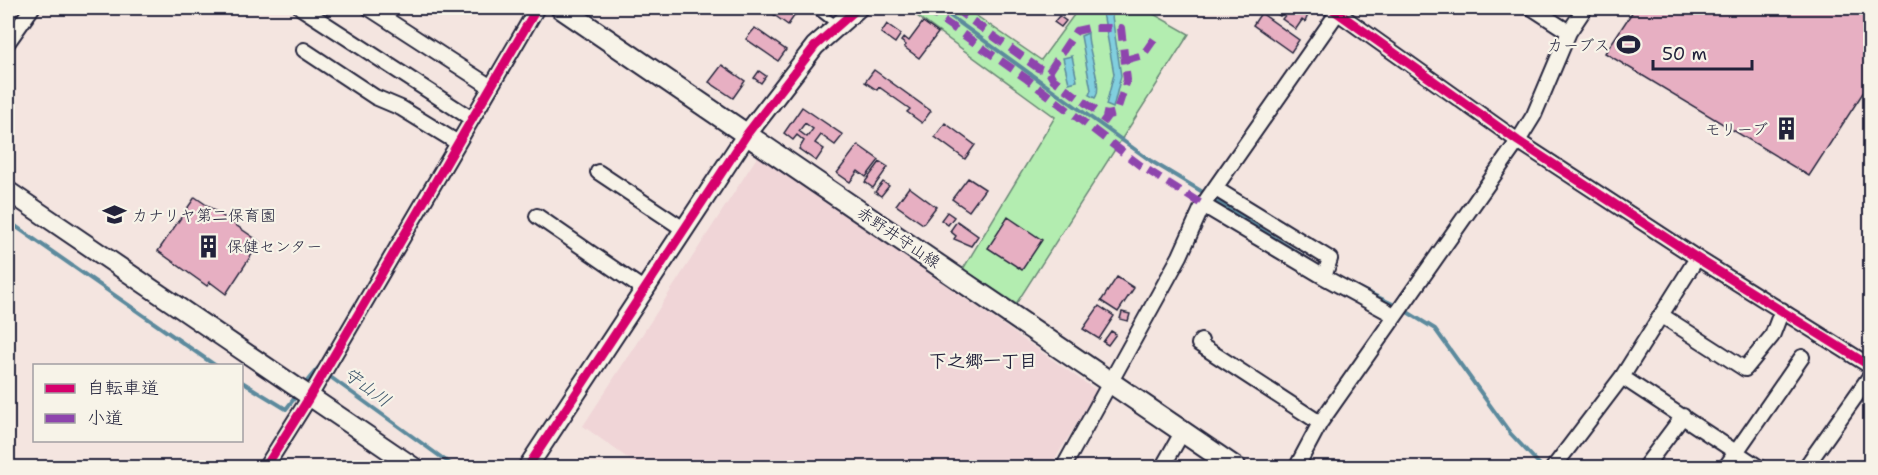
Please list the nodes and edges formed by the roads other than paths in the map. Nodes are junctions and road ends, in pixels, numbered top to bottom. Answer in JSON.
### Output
{"nodes":[{"id":1,"x":32,"y":8,"type":"edge"},
{"id":2,"x":301,"y":8,"type":"edge"},
{"id":3,"x":369,"y":8,"type":"edge"},
{"id":4,"x":537,"y":8,"type":"edge"},
{"id":5,"x":561,"y":8,"type":"edge"},
{"id":6,"x":819,"y":8,"type":"edge"},
{"id":7,"x":858,"y":8,"type":"edge"},
{"id":8,"x":1532,"y":8,"type":"edge"},
{"id":9,"x":1585,"y":8,"type":"edge"},
{"id":10,"x":1334,"y":10,"type":"edge"},
{"id":11,"x":838,"y":26,"type":"junction"},
{"id":12,"x":1569,"y":32,"type":"junction"},
{"id":13,"x":8,"y":42,"type":"edge"},
{"id":14,"x":304,"y":50,"type":"dead end"},
{"id":15,"x":491,"y":87,"type":"junction"},
{"id":16,"x":472,"y":119,"type":"junction"},
{"id":17,"x":747,"y":134,"type":"junction"},
{"id":18,"x":1518,"y":141,"type":"junction"},
{"id":19,"x":458,"y":143,"type":"junction"},
{"id":20,"x":598,"y":172,"type":"dead end"},
{"id":21,"x":1216,"y":189,"type":"junction"},
{"id":22,"x":8,"y":191,"type":"edge"},
{"id":23,"x":1203,"y":205,"type":"junction"},
{"id":24,"x":537,"y":216,"type":"dead end"},
{"id":25,"x":685,"y":230,"type":"junction"},
{"id":26,"x":1281,"y":230,"type":"junction"},
{"id":27,"x":1273,"y":246,"type":"junction"},
{"id":28,"x":1697,"y":258,"type":"junction"},
{"id":29,"x":1324,"y":277,"type":"junction"},
{"id":30,"x":646,"y":291,"type":"junction"},
{"id":31,"x":1782,"y":310,"type":"junction"},
{"id":32,"x":1394,"y":315,"type":"junction"},
{"id":33,"x":1661,"y":315,"type":"junction"},
{"id":34,"x":1201,"y":340,"type":"dead end"},
{"id":35,"x":1802,"y":357,"type":"dead end"},
{"id":36,"x":1870,"y":366,"type":"edge"},
{"id":37,"x":1870,"y":376,"type":"edge"},
{"id":38,"x":1622,"y":377,"type":"junction"},
{"id":39,"x":1110,"y":380,"type":"junction"},
{"id":40,"x":309,"y":398,"type":"junction"},
{"id":41,"x":1683,"y":416,"type":"junction"},
{"id":42,"x":1320,"y":423,"type":"junction"},
{"id":43,"x":1183,"y":431,"type":"junction"},
{"id":44,"x":1737,"y":450,"type":"junction"},
{"id":45,"x":265,"y":468,"type":"edge"},
{"id":46,"x":415,"y":468,"type":"edge"},
{"id":47,"x":527,"y":468,"type":"edge"},
{"id":48,"x":1063,"y":468,"type":"edge"},
{"id":49,"x":1162,"y":468,"type":"edge"},
{"id":50,"x":1236,"y":468,"type":"edge"},
{"id":51,"x":1296,"y":468,"type":"edge"},
{"id":52,"x":1553,"y":468,"type":"edge"},
{"id":53,"x":1644,"y":468,"type":"edge"},
{"id":54,"x":1725,"y":468,"type":"edge"},
{"id":55,"x":1760,"y":468,"type":"edge"},
{"id":56,"x":1805,"y":468,"type":"edge"}],
"edges":[{"from":1,"to":13,"type":"street"},
{"from":2,"to":16,"type":"street"},
{"from":3,"to":15,"type":"street"},
{"from":4,"to":15,"type":"street"},
{"from":5,"to":17,"type":"main road","name":"赤野井守山線"},
{"from":6,"to":11,"type":"lane"},
{"from":7,"to":11,"type":"street"},
{"from":8,"to":12,"type":"street"},
{"from":9,"to":12,"type":"street"},
{"from":10,"to":18,"type":"street"},
{"from":10,"to":21,"type":"street"},
{"from":11,"to":17,"type":"street"},
{"from":12,"to":18,"type":"street"},
{"from":14,"to":19,"type":"street"},
{"from":15,"to":16,"type":"street"},
{"from":16,"to":19,"type":"street"},
{"from":17,"to":25,"type":"street"},
{"from":17,"to":39,"type":"main road","name":"赤野井守山線"},
{"from":18,"to":28,"type":"street"},
{"from":18,"to":32,"type":"street"},
{"from":19,"to":40,"type":"street"},
{"from":20,"to":25,"type":"street"},
{"from":21,"to":23,"type":"street"},
{"from":21,"to":26,"type":"street"},
{"from":22,"to":40,"type":"street"},
{"from":23,"to":27,"type":"street"},
{"from":23,"to":39,"type":"street"},
{"from":24,"to":30,"type":"street"},
{"from":25,"to":30,"type":"street"},
{"from":26,"to":27,"type":"street"},
{"from":26,"to":29,"type":"street"},
{"from":27,"to":29,"type":"street"},
{"from":28,"to":31,"type":"street"},
{"from":28,"to":33,"type":"street"},
{"from":29,"to":32,"type":"street"},
{"from":30,"to":47,"type":"street"},
{"from":31,"to":33,"type":"street"},
{"from":31,"to":36,"type":"street"},
{"from":32,"to":42,"type":"street"},
{"from":33,"to":38,"type":"street"},
{"from":34,"to":42,"type":"street"},
{"from":35,"to":44,"type":"street"},
{"from":37,"to":56,"type":"street"},
{"from":38,"to":41,"type":"street"},
{"from":38,"to":52,"type":"street"},
{"from":39,"to":43,"type":"main road","name":"赤野井守山線"},
{"from":39,"to":48,"type":"street"},
{"from":40,"to":45,"type":"street"},
{"from":40,"to":46,"type":"street"},
{"from":41,"to":44,"type":"street"},
{"from":41,"to":53,"type":"street"},
{"from":42,"to":51,"type":"street"},
{"from":43,"to":49,"type":"street"},
{"from":43,"to":50,"type":"main road","name":"赤野井守山線"},
{"from":44,"to":54,"type":"street"},
{"from":44,"to":55,"type":"street"}]}
